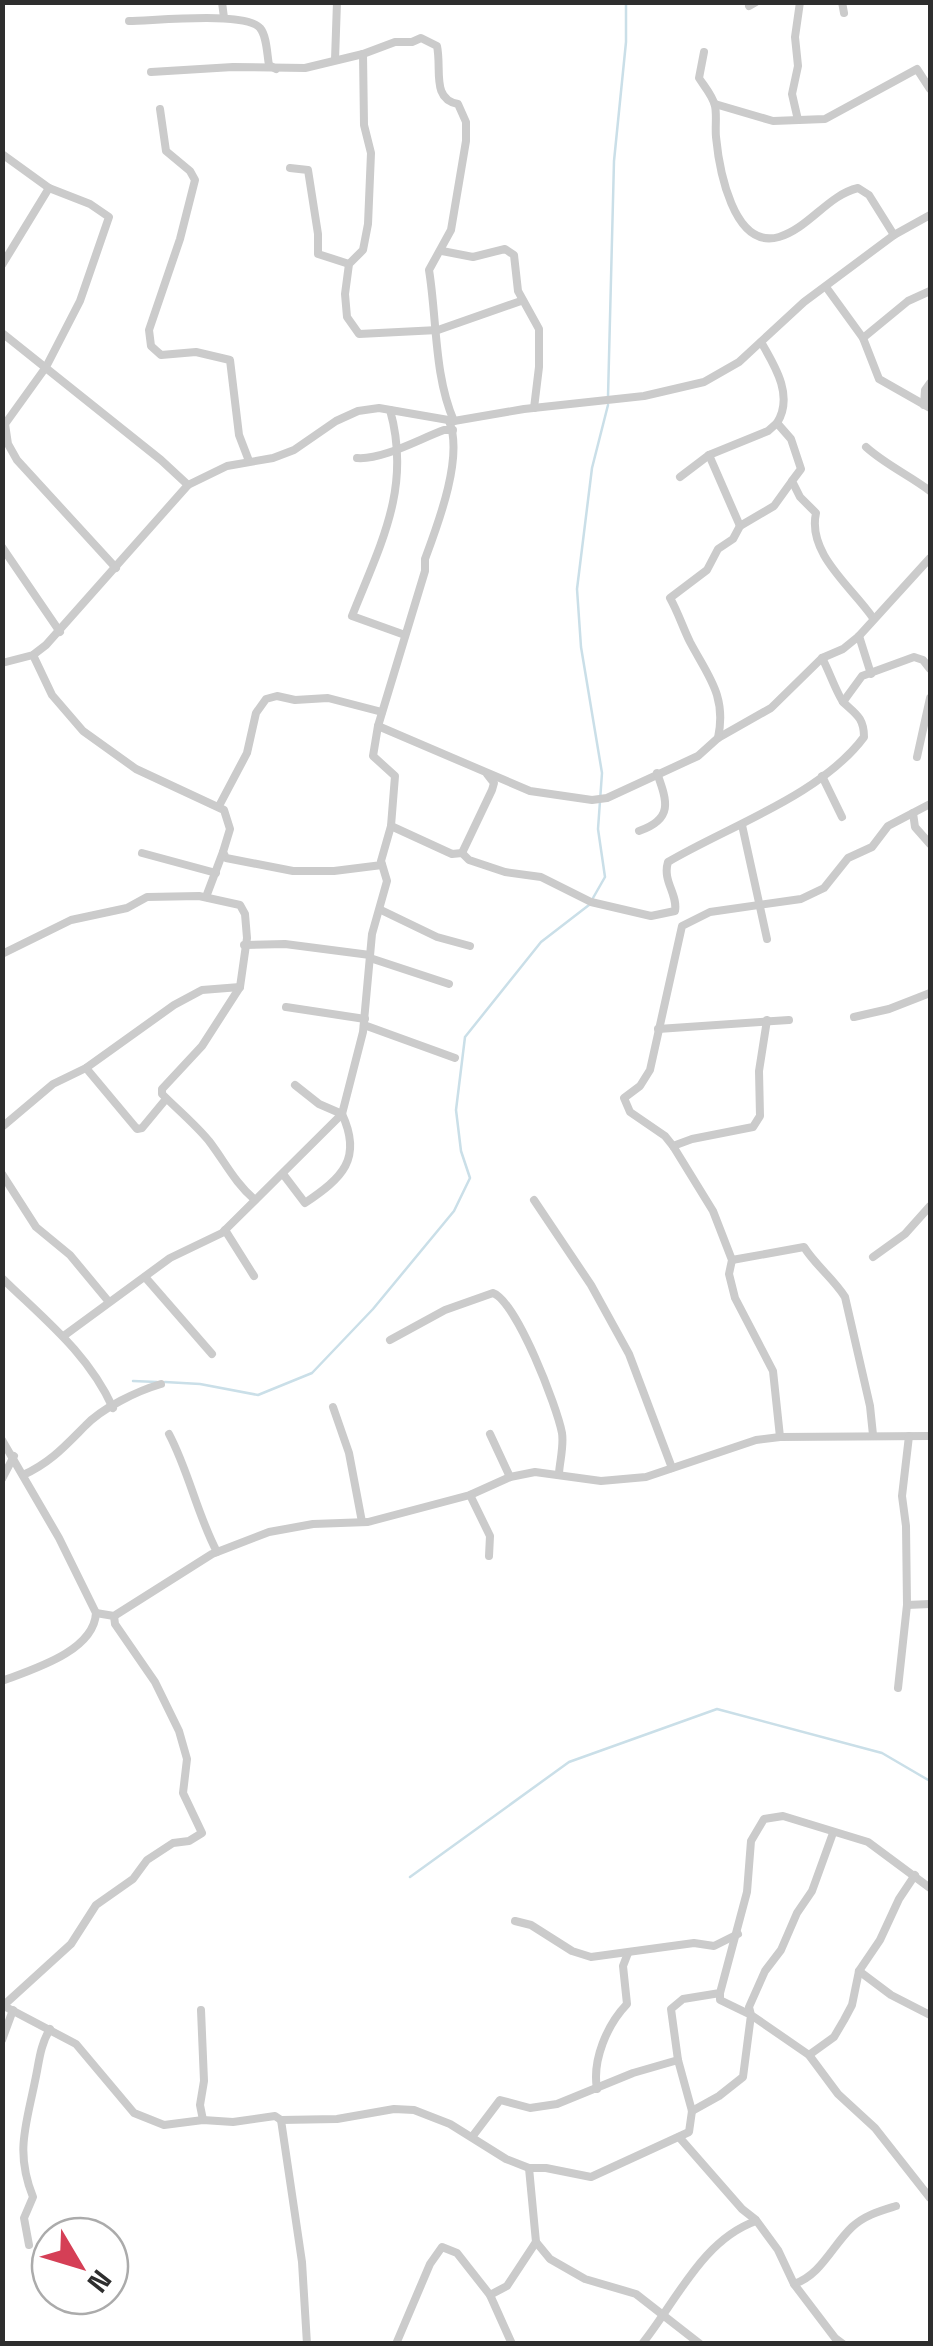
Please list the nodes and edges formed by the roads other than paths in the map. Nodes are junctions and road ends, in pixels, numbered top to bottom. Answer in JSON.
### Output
{"nodes":[{"id":1,"x":222,"y":2,"type":"edge"},
{"id":2,"x":337,"y":2,"type":"edge"},
{"id":3,"x":800,"y":2,"type":"edge"},
{"id":4,"x":842,"y":2,"type":"edge"},
{"id":5,"x":844,"y":13,"type":"dead end"},
{"id":6,"x":224,"y":18,"type":"junction"},
{"id":7,"x":129,"y":20,"type":"dead end"},
{"id":8,"x":704,"y":52,"type":"dead end"},
{"id":9,"x":362,"y":54,"type":"junction"},
{"id":10,"x":335,"y":60,"type":"junction"},
{"id":11,"x":278,"y":70,"type":"junction"},
{"id":12,"x":150,"y":72,"type":"dead end"},
{"id":13,"x":930,"y":89,"type":"edge"},
{"id":14,"x":715,"y":104,"type":"junction"},
{"id":15,"x":160,"y":110,"type":"dead end"},
{"id":16,"x":798,"y":120,"type":"junction"},
{"id":17,"x":2,"y":154,"type":"edge"},
{"id":18,"x":290,"y":168,"type":"dead end"},
{"id":19,"x":48,"y":188,"type":"junction"},
{"id":20,"x":930,"y":215,"type":"edge"},
{"id":21,"x":894,"y":235,"type":"junction"},
{"id":22,"x":442,"y":251,"type":"junction"},
{"id":23,"x":2,"y":264,"type":"edge"},
{"id":24,"x":349,"y":264,"type":"junction"},
{"id":25,"x":826,"y":287,"type":"junction"},
{"id":26,"x":930,"y":291,"type":"edge"},
{"id":27,"x":521,"y":301,"type":"junction"},
{"id":28,"x":438,"y":330,"type":"junction"},
{"id":29,"x":2,"y":333,"type":"edge"},
{"id":30,"x":863,"y":338,"type":"junction"},
{"id":31,"x":761,"y":342,"type":"junction"},
{"id":32,"x":46,"y":367,"type":"junction"},
{"id":33,"x":930,"y":383,"type":"edge"},
{"id":34,"x":446,"y":402,"type":"junction"},
{"id":35,"x":927,"y":407,"type":"edge"},
{"id":36,"x":534,"y":408,"type":"junction"},
{"id":37,"x":390,"y":410,"type":"junction"},
{"id":38,"x":430,"y":418,"type":"junction"},
{"id":39,"x":777,"y":423,"type":"junction"},
{"id":40,"x":452,"y":424,"type":"junction"},
{"id":41,"x":4,"y":427,"type":"edge"},
{"id":42,"x":398,"y":447,"type":"junction"},
{"id":43,"x":866,"y":447,"type":"dead end"},
{"id":44,"x":709,"y":455,"type":"junction"},
{"id":45,"x":358,"y":458,"type":"dead end"},
{"id":46,"x":249,"y":462,"type":"junction"},
{"id":47,"x":680,"y":477,"type":"dead end"},
{"id":48,"x":792,"y":481,"type":"junction"},
{"id":49,"x":188,"y":485,"type":"junction"},
{"id":50,"x":930,"y":491,"type":"edge"},
{"id":51,"x":740,"y":526,"type":"junction"},
{"id":52,"x":2,"y":547,"type":"edge"},
{"id":53,"x":930,"y":558,"type":"edge"},
{"id":54,"x":116,"y":568,"type":"junction"},
{"id":55,"x":872,"y":618,"type":"junction"},
{"id":56,"x":60,"y":632,"type":"junction"},
{"id":57,"x":405,"y":634,"type":"junction"},
{"id":58,"x":858,"y":636,"type":"junction"},
{"id":59,"x":34,"y":655,"type":"junction"},
{"id":60,"x":822,"y":658,"type":"junction"},
{"id":61,"x":2,"y":663,"type":"edge"},
{"id":62,"x":930,"y":670,"type":"edge"},
{"id":63,"x":871,"y":674,"type":"junction"},
{"id":64,"x":930,"y":698,"type":"edge"},
{"id":65,"x":842,"y":702,"type":"junction"},
{"id":66,"x":382,"y":712,"type":"junction"},
{"id":67,"x":378,"y":726,"type":"junction"},
{"id":68,"x":718,"y":738,"type":"junction"},
{"id":69,"x":918,"y":758,"type":"dead end"},
{"id":70,"x":657,"y":773,"type":"junction"},
{"id":71,"x":486,"y":774,"type":"junction"},
{"id":72,"x":822,"y":776,"type":"junction"},
{"id":73,"x":930,"y":804,"type":"edge"},
{"id":74,"x":219,"y":806,"type":"junction"},
{"id":75,"x":913,"y":814,"type":"junction"},
{"id":76,"x":842,"y":817,"type":"dead end"},
{"id":77,"x":742,"y":825,"type":"junction"},
{"id":78,"x":391,"y":826,"type":"junction"},
{"id":79,"x":639,"y":830,"type":"dead end"},
{"id":80,"x":930,"y":844,"type":"edge"},
{"id":81,"x":223,"y":852,"type":"junction"},
{"id":82,"x":462,"y":852,"type":"junction"},
{"id":83,"x":142,"y":853,"type":"dead end"},
{"id":84,"x":382,"y":865,"type":"junction"},
{"id":85,"x":216,"y":873,"type":"junction"},
{"id":86,"x":206,"y":898,"type":"junction"},
{"id":87,"x":759,"y":903,"type":"junction"},
{"id":88,"x":381,"y":910,"type":"junction"},
{"id":89,"x":767,"y":939,"type":"dead end"},
{"id":90,"x":244,"y":946,"type":"junction"},
{"id":91,"x":470,"y":946,"type":"dead end"},
{"id":92,"x":2,"y":954,"type":"edge"},
{"id":93,"x":370,"y":956,"type":"junction"},
{"id":94,"x":449,"y":984,"type":"dead end"},
{"id":95,"x":240,"y":986,"type":"junction"},
{"id":96,"x":930,"y":994,"type":"edge"},
{"id":97,"x":286,"y":1007,"type":"dead end"},
{"id":98,"x":854,"y":1016,"type":"dead end"},
{"id":99,"x":767,"y":1020,"type":"junction"},
{"id":100,"x":790,"y":1020,"type":"dead end"},
{"id":101,"x":364,"y":1022,"type":"junction"},
{"id":102,"x":658,"y":1029,"type":"junction"},
{"id":103,"x":456,"y":1058,"type":"dead end"},
{"id":104,"x":86,"y":1068,"type":"junction"},
{"id":105,"x":294,"y":1085,"type":"dead end"},
{"id":106,"x":166,"y":1099,"type":"junction"},
{"id":107,"x":342,"y":1114,"type":"junction"},
{"id":108,"x":2,"y":1127,"type":"edge"},
{"id":109,"x":674,"y":1146,"type":"junction"},
{"id":110,"x":2,"y":1174,"type":"edge"},
{"id":111,"x":282,"y":1174,"type":"junction"},
{"id":112,"x":255,"y":1200,"type":"junction"},
{"id":113,"x":534,"y":1200,"type":"dead end"},
{"id":114,"x":930,"y":1206,"type":"edge"},
{"id":115,"x":225,"y":1230,"type":"junction"},
{"id":116,"x":873,"y":1257,"type":"dead end"},
{"id":117,"x":732,"y":1260,"type":"junction"},
{"id":118,"x":254,"y":1276,"type":"dead end"},
{"id":119,"x":145,"y":1277,"type":"junction"},
{"id":120,"x":2,"y":1278,"type":"edge"},
{"id":121,"x":108,"y":1302,"type":"junction"},
{"id":122,"x":65,"y":1335,"type":"junction"},
{"id":123,"x":390,"y":1340,"type":"dead end"},
{"id":124,"x":212,"y":1354,"type":"dead end"},
{"id":125,"x":161,"y":1384,"type":"dead end"},
{"id":126,"x":333,"y":1407,"type":"dead end"},
{"id":127,"x":113,"y":1408,"type":"junction"},
{"id":128,"x":169,"y":1434,"type":"dead end"},
{"id":129,"x":490,"y":1434,"type":"dead end"},
{"id":130,"x":873,"y":1435,"type":"junction"},
{"id":131,"x":909,"y":1436,"type":"junction"},
{"id":132,"x":930,"y":1436,"type":"edge"},
{"id":133,"x":780,"y":1437,"type":"junction"},
{"id":134,"x":2,"y":1440,"type":"edge"},
{"id":135,"x":14,"y":1456,"type":"junction"},
{"id":136,"x":672,"y":1468,"type":"junction"},
{"id":137,"x":559,"y":1473,"type":"junction"},
{"id":138,"x":24,"y":1474,"type":"junction"},
{"id":139,"x":510,"y":1476,"type":"junction"},
{"id":140,"x":2,"y":1478,"type":"edge"},
{"id":141,"x":470,"y":1495,"type":"junction"},
{"id":142,"x":362,"y":1522,"type":"junction"},
{"id":143,"x":217,"y":1552,"type":"junction"},
{"id":144,"x":489,"y":1556,"type":"dead end"},
{"id":145,"x":930,"y":1604,"type":"edge"},
{"id":146,"x":906,"y":1605,"type":"junction"},
{"id":147,"x":96,"y":1613,"type":"junction"},
{"id":148,"x":114,"y":1616,"type":"junction"},
{"id":149,"x":2,"y":1681,"type":"edge"},
{"id":150,"x":898,"y":1688,"type":"dead end"},
{"id":151,"x":833,"y":1833,"type":"junction"},
{"id":152,"x":915,"y":1875,"type":"junction"},
{"id":153,"x":930,"y":1888,"type":"edge"},
{"id":154,"x":515,"y":1921,"type":"dead end"},
{"id":155,"x":738,"y":1934,"type":"junction"},
{"id":156,"x":628,"y":1952,"type":"junction"},
{"id":157,"x":859,"y":1971,"type":"junction"},
{"id":158,"x":2,"y":1985,"type":"edge"},
{"id":159,"x":720,"y":1993,"type":"junction"},
{"id":160,"x":13,"y":1994,"type":"junction"},
{"id":161,"x":6,"y":2007,"type":"edge"},
{"id":162,"x":202,"y":2010,"type":"dead end"},
{"id":163,"x":751,"y":2015,"type":"junction"},
{"id":164,"x":930,"y":2015,"type":"edge"},
{"id":165,"x":50,"y":2028,"type":"junction"},
{"id":166,"x":2,"y":2040,"type":"edge"},
{"id":167,"x":809,"y":2055,"type":"junction"},
{"id":168,"x":678,"y":2060,"type":"junction"},
{"id":169,"x":598,"y":2089,"type":"junction"},
{"id":170,"x":692,"y":2111,"type":"junction"},
{"id":171,"x":203,"y":2120,"type":"junction"},
{"id":172,"x":281,"y":2120,"type":"junction"},
{"id":173,"x":472,"y":2137,"type":"junction"},
{"id":174,"x":678,"y":2137,"type":"junction"},
{"id":175,"x":529,"y":2168,"type":"junction"},
{"id":176,"x":930,"y":2198,"type":"edge"},
{"id":177,"x":896,"y":2206,"type":"dead end"},
{"id":178,"x":756,"y":2220,"type":"junction"},
{"id":179,"x":536,"y":2242,"type":"junction"},
{"id":180,"x":29,"y":2245,"type":"dead end"},
{"id":181,"x":794,"y":2284,"type":"junction"},
{"id":182,"x":490,"y":2295,"type":"junction"},
{"id":183,"x":664,"y":2315,"type":"junction"},
{"id":184,"x":306,"y":2344,"type":"edge"},
{"id":185,"x":396,"y":2344,"type":"edge"},
{"id":186,"x":512,"y":2344,"type":"edge"},
{"id":187,"x":642,"y":2344,"type":"edge"},
{"id":188,"x":700,"y":2344,"type":"edge"},
{"id":189,"x":843,"y":2344,"type":"edge"}],
"edges":[{"from":1,"to":6,"type":"street"},
{"from":2,"to":10,"type":"street"},
{"from":3,"to":16,"type":"street"},
{"from":4,"to":5,"type":"street"},
{"from":6,"to":7,"type":"street"},
{"from":6,"to":11,"type":"street"},
{"from":8,"to":14,"type":"street"},
{"from":9,"to":10,"type":"street"},
{"from":9,"to":22,"type":"street"},
{"from":9,"to":24,"type":"street"},
{"from":10,"to":11,"type":"street"},
{"from":11,"to":12,"type":"street"},
{"from":13,"to":16,"type":"street"},
{"from":14,"to":16,"type":"street"},
{"from":14,"to":21,"type":"street"},
{"from":15,"to":46,"type":"street"},
{"from":17,"to":19,"type":"street"},
{"from":18,"to":24,"type":"street"},
{"from":19,"to":23,"type":"street"},
{"from":19,"to":32,"type":"street"},
{"from":20,"to":21,"type":"street"},
{"from":21,"to":25,"type":"street"},
{"from":22,"to":27,"type":"street"},
{"from":22,"to":28,"type":"street"},
{"from":24,"to":28,"type":"street"},
{"from":25,"to":30,"type":"street"},
{"from":25,"to":31,"type":"street"},
{"from":26,"to":30,"type":"street"},
{"from":27,"to":28,"type":"street"},
{"from":27,"to":36,"type":"street"},
{"from":28,"to":34,"type":"street"},
{"from":29,"to":32,"type":"street"},
{"from":30,"to":35,"type":"street"},
{"from":31,"to":36,"type":"street"},
{"from":31,"to":39,"type":"street"},
{"from":32,"to":41,"type":"street"},
{"from":32,"to":49,"type":"street"},
{"from":33,"to":35,"type":"street"},
{"from":34,"to":38,"type":"street"},
{"from":34,"to":40,"type":"street"},
{"from":36,"to":40,"type":"street"},
{"from":37,"to":38,"type":"street"},
{"from":37,"to":42,"type":"street"},
{"from":37,"to":46,"type":"street"},
{"from":38,"to":40,"type":"street"},
{"from":39,"to":44,"type":"street"},
{"from":39,"to":48,"type":"street"},
{"from":40,"to":42,"type":"street"},
{"from":40,"to":57,"type":"street"},
{"from":41,"to":54,"type":"street"},
{"from":42,"to":45,"type":"street"},
{"from":42,"to":57,"type":"street"},
{"from":43,"to":50,"type":"street"},
{"from":44,"to":47,"type":"street"},
{"from":44,"to":51,"type":"street"},
{"from":46,"to":49,"type":"street"},
{"from":48,"to":51,"type":"street"},
{"from":48,"to":55,"type":"street"},
{"from":49,"to":54,"type":"street"},
{"from":51,"to":68,"type":"street"},
{"from":52,"to":56,"type":"street"},
{"from":53,"to":55,"type":"street"},
{"from":54,"to":56,"type":"street"},
{"from":55,"to":58,"type":"street"},
{"from":56,"to":59,"type":"street"},
{"from":57,"to":66,"type":"street"},
{"from":58,"to":60,"type":"street"},
{"from":58,"to":63,"type":"street"},
{"from":59,"to":61,"type":"street"},
{"from":59,"to":74,"type":"street"},
{"from":60,"to":65,"type":"street"},
{"from":60,"to":68,"type":"street"},
{"from":62,"to":63,"type":"street"},
{"from":63,"to":65,"type":"street"},
{"from":64,"to":69,"type":"street"},
{"from":65,"to":72,"type":"street"},
{"from":66,"to":67,"type":"street"},
{"from":66,"to":74,"type":"street"},
{"from":67,"to":71,"type":"street"},
{"from":67,"to":78,"type":"street"},
{"from":68,"to":70,"type":"street"},
{"from":70,"to":71,"type":"street"},
{"from":70,"to":79,"type":"street"},
{"from":71,"to":82,"type":"street"},
{"from":72,"to":76,"type":"street"},
{"from":72,"to":77,"type":"street"},
{"from":73,"to":75,"type":"street"},
{"from":74,"to":81,"type":"street"},
{"from":75,"to":80,"type":"street"},
{"from":75,"to":87,"type":"street"},
{"from":77,"to":82,"type":"street"},
{"from":77,"to":87,"type":"street"},
{"from":78,"to":82,"type":"street"},
{"from":78,"to":84,"type":"street"},
{"from":81,"to":84,"type":"street"},
{"from":81,"to":85,"type":"street"},
{"from":83,"to":85,"type":"street"},
{"from":84,"to":88,"type":"street"},
{"from":85,"to":86,"type":"street"},
{"from":86,"to":90,"type":"street"},
{"from":86,"to":92,"type":"street"},
{"from":87,"to":89,"type":"street"},
{"from":87,"to":102,"type":"street"},
{"from":88,"to":91,"type":"street"},
{"from":88,"to":93,"type":"street"},
{"from":90,"to":93,"type":"street"},
{"from":90,"to":95,"type":"street"},
{"from":93,"to":94,"type":"street"},
{"from":93,"to":101,"type":"street"},
{"from":95,"to":104,"type":"street"},
{"from":95,"to":106,"type":"street"},
{"from":96,"to":98,"type":"street"},
{"from":97,"to":101,"type":"street"},
{"from":99,"to":100,"type":"street"},
{"from":99,"to":102,"type":"street"},
{"from":99,"to":109,"type":"street"},
{"from":101,"to":103,"type":"street"},
{"from":101,"to":107,"type":"street"},
{"from":102,"to":109,"type":"street"},
{"from":104,"to":106,"type":"street"},
{"from":104,"to":108,"type":"street"},
{"from":105,"to":107,"type":"street"},
{"from":106,"to":112,"type":"street"},
{"from":107,"to":111,"type":"street"},
{"from":107,"to":111,"type":"street"},
{"from":109,"to":117,"type":"street"},
{"from":110,"to":121,"type":"street"},
{"from":111,"to":112,"type":"street"},
{"from":112,"to":115,"type":"street"},
{"from":113,"to":136,"type":"street"},
{"from":114,"to":116,"type":"street"},
{"from":115,"to":118,"type":"street"},
{"from":115,"to":119,"type":"street"},
{"from":117,"to":130,"type":"street"},
{"from":117,"to":133,"type":"street"},
{"from":119,"to":121,"type":"street"},
{"from":119,"to":124,"type":"street"},
{"from":120,"to":122,"type":"street"},
{"from":121,"to":122,"type":"street"},
{"from":122,"to":127,"type":"street"},
{"from":123,"to":137,"type":"street"},
{"from":125,"to":127,"type":"street"},
{"from":126,"to":142,"type":"street"},
{"from":127,"to":138,"type":"street"},
{"from":128,"to":143,"type":"street"},
{"from":129,"to":139,"type":"street"},
{"from":130,"to":131,"type":"street"},
{"from":130,"to":133,"type":"street"},
{"from":131,"to":132,"type":"street"},
{"from":131,"to":146,"type":"street"},
{"from":133,"to":136,"type":"street"},
{"from":134,"to":135,"type":"street"},
{"from":135,"to":138,"type":"street"},
{"from":135,"to":140,"type":"street"},
{"from":136,"to":137,"type":"street"},
{"from":137,"to":139,"type":"street"},
{"from":138,"to":147,"type":"street"},
{"from":139,"to":141,"type":"street"},
{"from":141,"to":142,"type":"street"},
{"from":141,"to":144,"type":"street"},
{"from":142,"to":143,"type":"street"},
{"from":143,"to":148,"type":"street"},
{"from":145,"to":146,"type":"street"},
{"from":146,"to":150,"type":"street"},
{"from":147,"to":148,"type":"street"},
{"from":147,"to":149,"type":"street"},
{"from":148,"to":160,"type":"street"},
{"from":151,"to":152,"type":"street"},
{"from":151,"to":155,"type":"street"},
{"from":151,"to":163,"type":"street"},
{"from":152,"to":153,"type":"street"},
{"from":152,"to":157,"type":"street"},
{"from":154,"to":156,"type":"street"},
{"from":155,"to":156,"type":"street"},
{"from":155,"to":159,"type":"street"},
{"from":156,"to":169,"type":"street"},
{"from":157,"to":164,"type":"street"},
{"from":157,"to":167,"type":"street"},
{"from":158,"to":160,"type":"street"},
{"from":159,"to":163,"type":"street"},
{"from":159,"to":168,"type":"street"},
{"from":160,"to":161,"type":"street"},
{"from":161,"to":165,"type":"street"},
{"from":161,"to":166,"type":"street"},
{"from":162,"to":171,"type":"street"},
{"from":163,"to":167,"type":"street"},
{"from":163,"to":170,"type":"street"},
{"from":165,"to":171,"type":"street"},
{"from":165,"to":180,"type":"street"},
{"from":167,"to":176,"type":"street"},
{"from":168,"to":169,"type":"street"},
{"from":168,"to":170,"type":"street"},
{"from":169,"to":173,"type":"street"},
{"from":170,"to":174,"type":"street"},
{"from":171,"to":172,"type":"street"},
{"from":172,"to":173,"type":"street"},
{"from":172,"to":184,"type":"street"},
{"from":173,"to":175,"type":"street"},
{"from":174,"to":175,"type":"street"},
{"from":174,"to":178,"type":"street"},
{"from":175,"to":179,"type":"street"},
{"from":177,"to":181,"type":"street"},
{"from":178,"to":181,"type":"street"},
{"from":178,"to":183,"type":"street"},
{"from":179,"to":182,"type":"street"},
{"from":179,"to":183,"type":"street"},
{"from":181,"to":189,"type":"street"},
{"from":182,"to":185,"type":"street"},
{"from":182,"to":186,"type":"street"},
{"from":183,"to":187,"type":"street"},
{"from":183,"to":188,"type":"street"}]}
